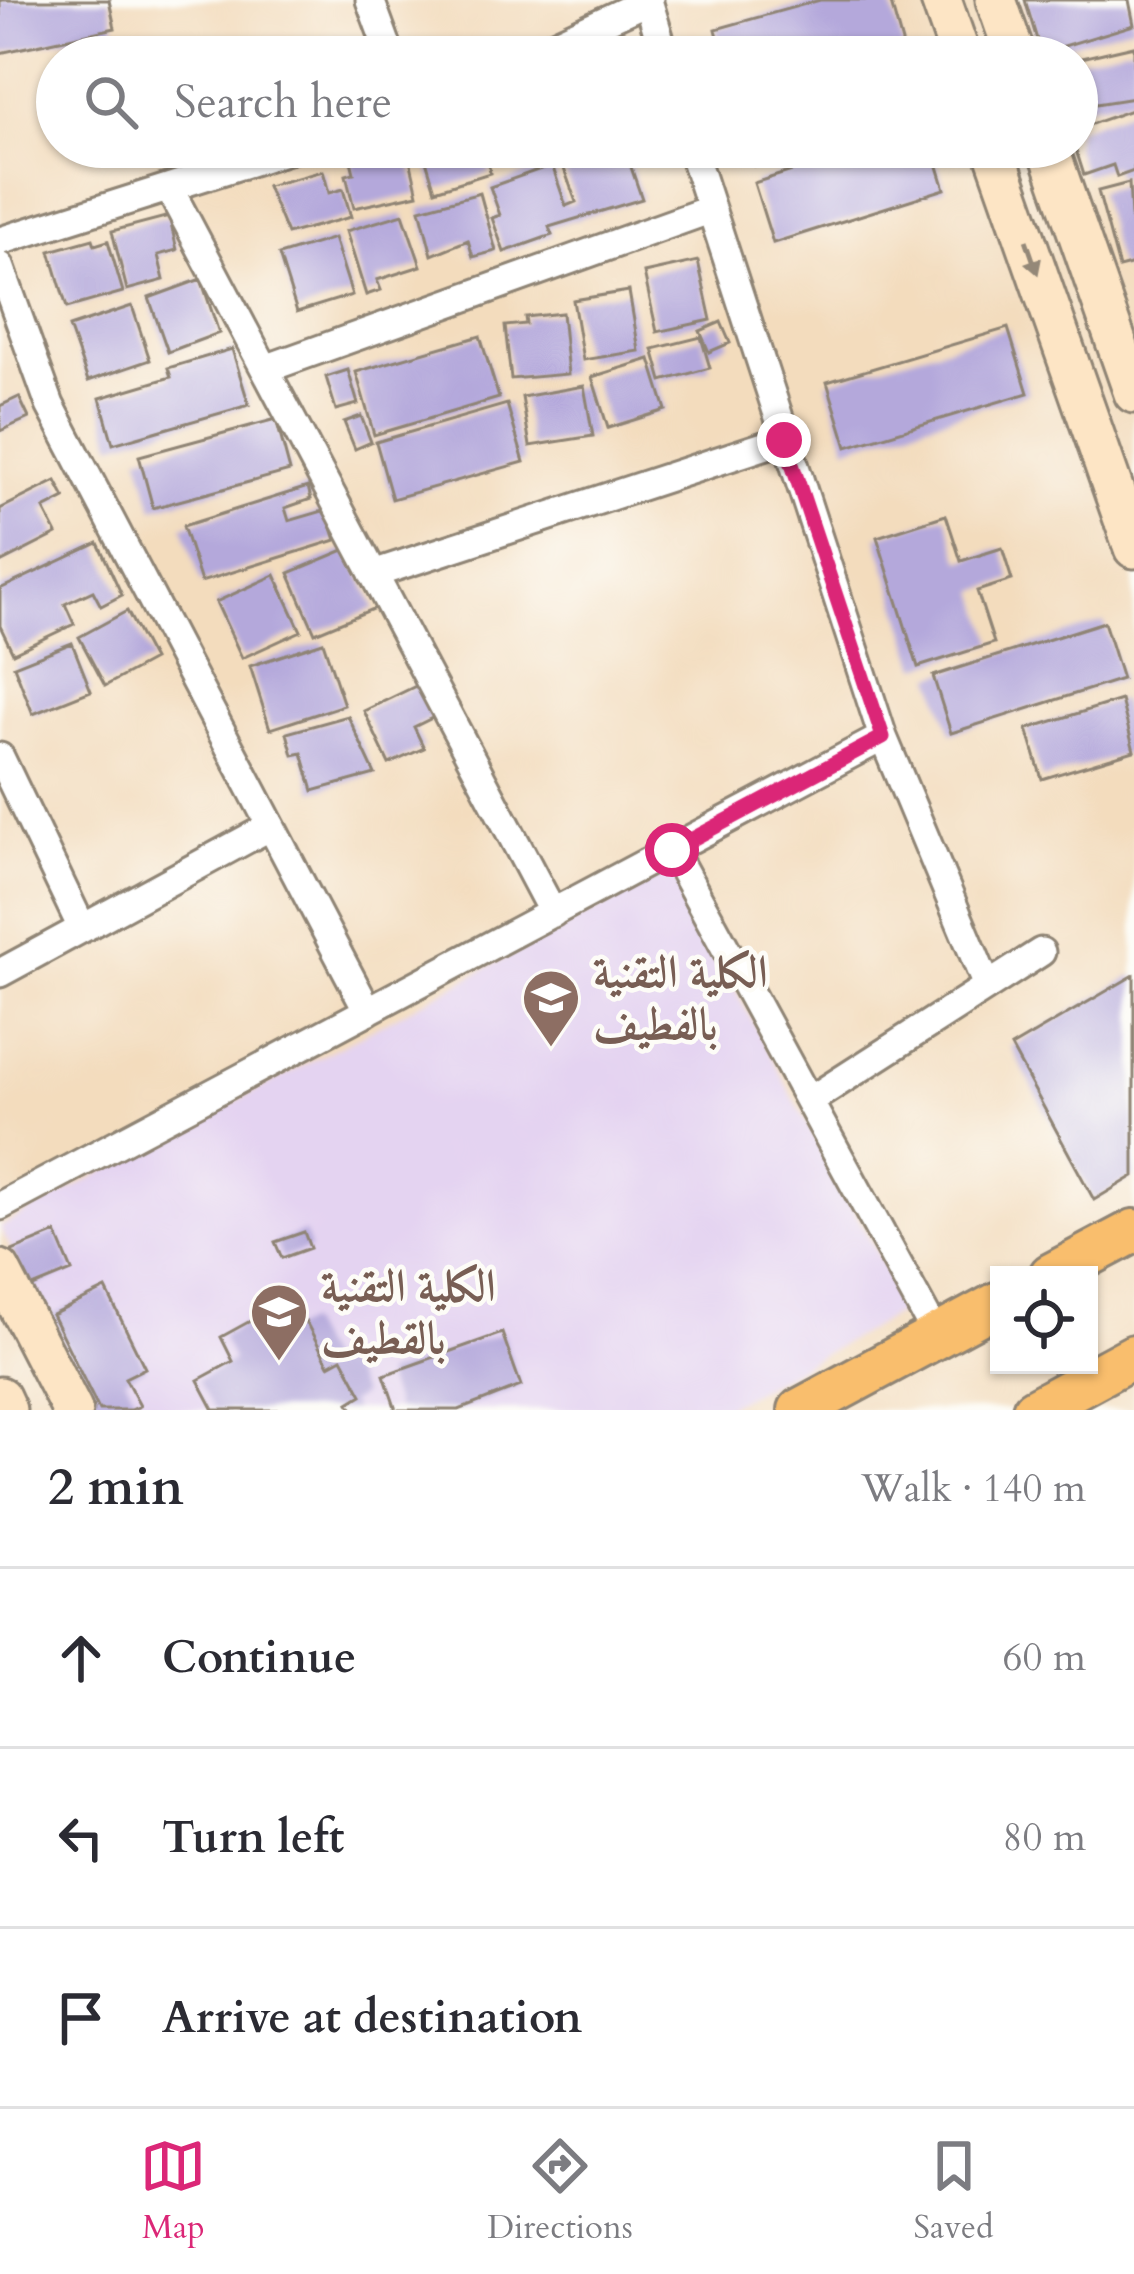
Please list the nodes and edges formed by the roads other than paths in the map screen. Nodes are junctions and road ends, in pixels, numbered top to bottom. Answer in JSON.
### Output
{"nodes":[{"id":1,"x":370,"y":0,"type":"edge"},
{"id":2,"x":648,"y":0,"type":"edge"},
{"id":3,"x":941,"y":0,"type":"edge"},
{"id":4,"x":997,"y":0,"type":"edge"},
{"id":5,"x":383,"y":36,"type":"edge"},
{"id":6,"x":571,"y":36,"type":"edge"},
{"id":7,"x":658,"y":36,"type":"edge"},
{"id":8,"x":954,"y":36,"type":"edge"},
{"id":9,"x":1009,"y":36,"type":"edge"},
{"id":10,"x":231,"y":168,"type":"edge"},
{"id":11,"x":697,"y":168,"type":"edge"},
{"id":12,"x":1000,"y":168,"type":"edge"},
{"id":13,"x":1055,"y":168,"type":"edge"},
{"id":14,"x":169,"y":188,"type":"junction"},
{"id":15,"x":709,"y":210,"type":"junction"},
{"id":16,"x":0,"y":241,"type":"edge"},
{"id":17,"x":0,"y":266,"type":"edge"},
{"id":18,"x":265,"y":370,"type":"junction"},
{"id":19,"x":1134,"y":393,"type":"edge"},
{"id":20,"x":784,"y":440,"type":"junction"},
{"id":21,"x":1134,"y":548,"type":"edge"},
{"id":22,"x":373,"y":574,"type":"junction"},
{"id":23,"x":883,"y":737,"type":"junction"},
{"id":24,"x":0,"y":757,"type":"edge"},
{"id":25,"x":271,"y":826,"type":"junction"},
{"id":26,"x":672,"y":850,"type":"junction"},
{"id":27,"x":553,"y":913,"type":"junction"},
{"id":28,"x":82,"y":928,"type":"junction"},
{"id":29,"x":1041,"y":952,"type":"dead end"},
{"id":30,"x":0,"y":973,"type":"edge"},
{"id":31,"x":987,"y":986,"type":"junction"},
{"id":32,"x":368,"y":1011,"type":"junction"},
{"id":33,"x":809,"y":1101,"type":"junction"},
{"id":34,"x":0,"y":1206,"type":"edge"},
{"id":35,"x":1134,"y":1231,"type":"edge"},
{"id":36,"x":1068,"y":1266,"type":"edge"},
{"id":37,"x":0,"y":1270,"type":"edge"},
{"id":38,"x":990,"y":1308,"type":"edge"},
{"id":39,"x":937,"y":1336,"type":"junction"},
{"id":40,"x":1134,"y":1356,"type":"edge"},
{"id":41,"x":0,"y":1397,"type":"edge"},
{"id":42,"x":6,"y":1410,"type":"edge"},
{"id":43,"x":72,"y":1410,"type":"edge"},
{"id":44,"x":800,"y":1410,"type":"edge"},
{"id":45,"x":1034,"y":1410,"type":"edge"}],
"edges":[{"from":1,"to":5,"type":"street"},
{"from":2,"to":6,"type":"street"},
{"from":2,"to":7,"type":"street"},
{"from":3,"to":8,"type":"main road"},
{"from":4,"to":9,"type":"main road"},
{"from":10,"to":14,"type":"street"},
{"from":11,"to":15,"type":"street"},
{"from":12,"to":21,"type":"main road","one_way":true},
{"from":13,"to":19,"type":"main road"},
{"from":14,"to":16,"type":"street"},
{"from":14,"to":18,"type":"street"},
{"from":15,"to":18,"type":"street"},
{"from":15,"to":20,"type":"street"},
{"from":17,"to":25,"type":"street"},
{"from":18,"to":22,"type":"street"},
{"from":20,"to":22,"type":"street"},
{"from":20,"to":23,"type":"street"},
{"from":22,"to":27,"type":"street"},
{"from":23,"to":26,"type":"street"},
{"from":23,"to":31,"type":"street"},
{"from":24,"to":28,"type":"street"},
{"from":25,"to":28,"type":"street"},
{"from":25,"to":32,"type":"street"},
{"from":26,"to":27,"type":"street"},
{"from":26,"to":33,"type":"street"},
{"from":27,"to":32,"type":"street"},
{"from":28,"to":30,"type":"street"},
{"from":29,"to":31,"type":"street"},
{"from":31,"to":33,"type":"street"},
{"from":32,"to":34,"type":"street"},
{"from":33,"to":39,"type":"street"},
{"from":35,"to":36,"type":"main road"},
{"from":37,"to":43,"type":"main road"},
{"from":38,"to":39,"type":"main road"},
{"from":39,"to":44,"type":"main road"},
{"from":40,"to":45,"type":"main road"},
{"from":41,"to":42,"type":"main road"}]}
